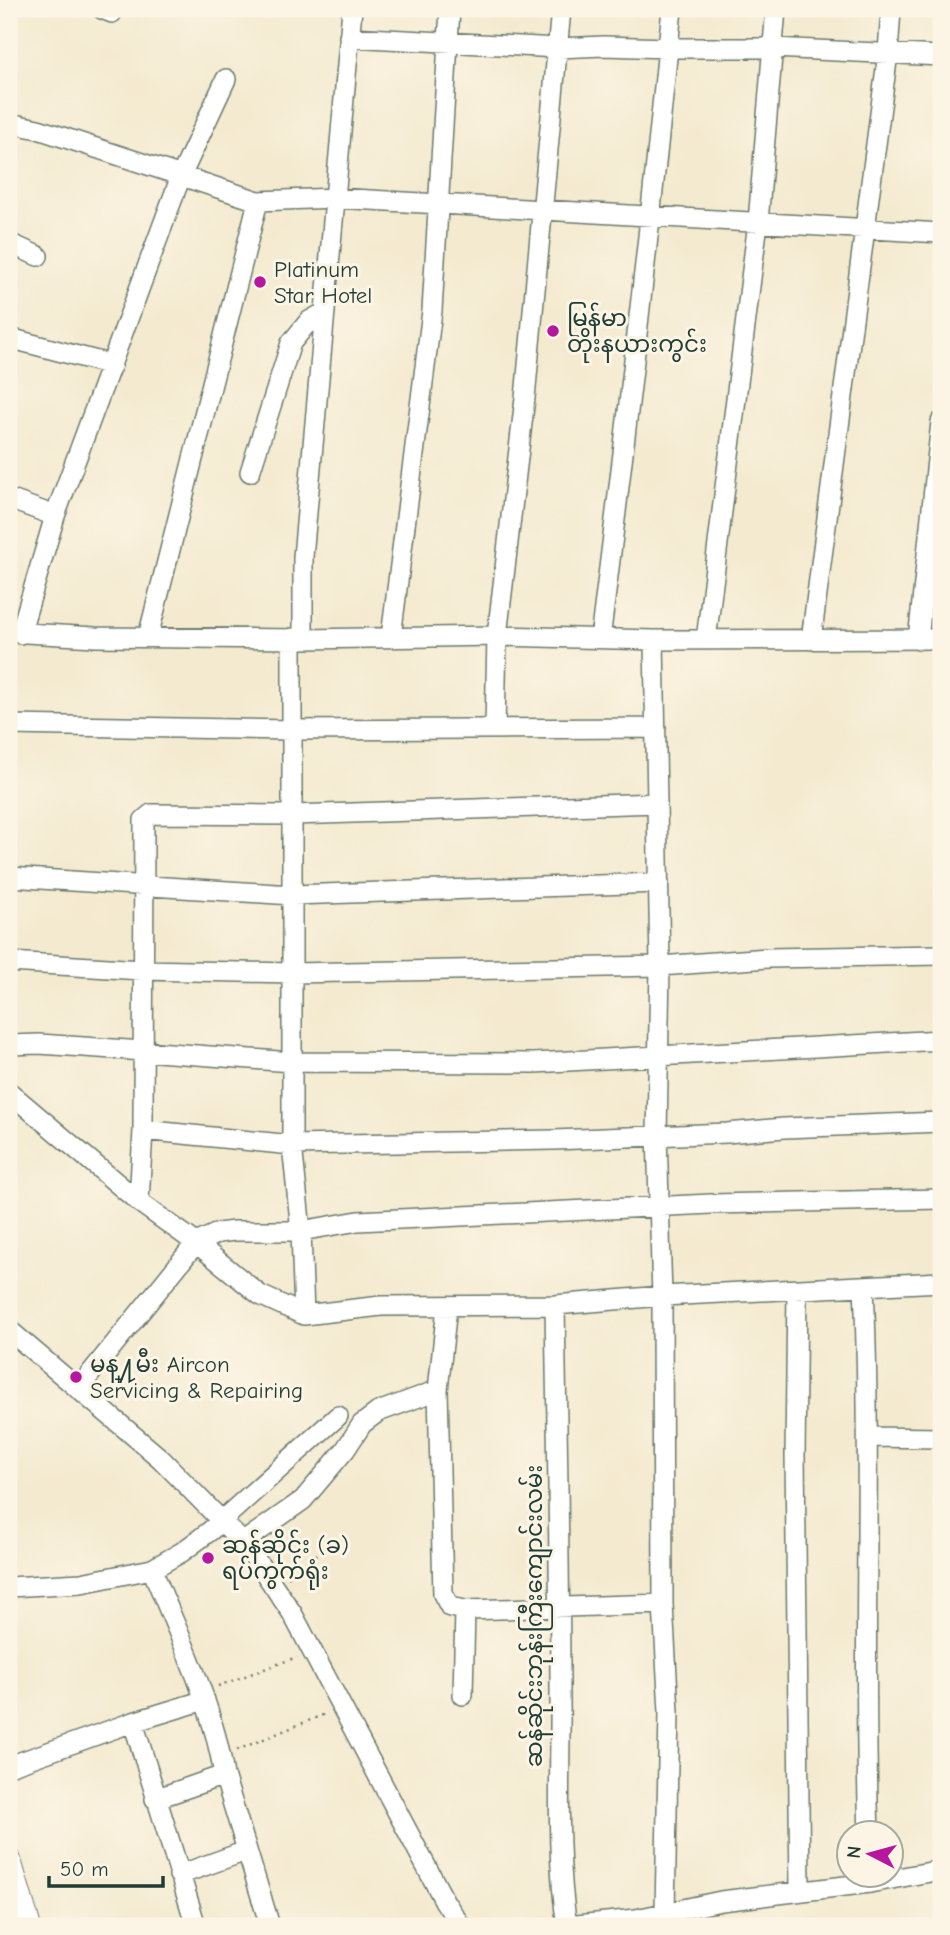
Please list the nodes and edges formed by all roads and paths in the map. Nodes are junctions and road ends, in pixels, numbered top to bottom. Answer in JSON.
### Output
{"nodes":[{"id":1,"x":352,"y":9,"type":"edge"},
{"id":2,"x":450,"y":9,"type":"edge"},
{"id":3,"x":561,"y":9,"type":"edge"},
{"id":4,"x":672,"y":9,"type":"edge"},
{"id":5,"x":776,"y":9,"type":"edge"},
{"id":6,"x":891,"y":9,"type":"edge"},
{"id":7,"x":349,"y":37,"type":"junction"},
{"id":8,"x":447,"y":43,"type":"junction"},
{"id":9,"x":558,"y":48,"type":"junction"},
{"id":10,"x":668,"y":48,"type":"junction"},
{"id":11,"x":773,"y":48,"type":"junction"},
{"id":12,"x":888,"y":54,"type":"junction"},
{"id":13,"x":941,"y":56,"type":"edge"},
{"id":14,"x":226,"y":79,"type":"dead end"},
{"id":15,"x":9,"y":123,"type":"edge"},
{"id":16,"x":181,"y":176,"type":"junction"},
{"id":17,"x":335,"y":198,"type":"junction"},
{"id":18,"x":258,"y":201,"type":"junction"},
{"id":19,"x":438,"y":205,"type":"junction"},
{"id":20,"x":542,"y":212,"type":"junction"},
{"id":21,"x":650,"y":215,"type":"junction"},
{"id":22,"x":758,"y":222,"type":"junction"},
{"id":23,"x":865,"y":230,"type":"junction"},
{"id":24,"x":941,"y":233,"type":"edge"},
{"id":25,"x":9,"y":243,"type":"edge"},
{"id":26,"x":38,"y":256,"type":"dead end"},
{"id":27,"x":325,"y":312,"type":"junction"},
{"id":28,"x":9,"y":338,"type":"edge"},
{"id":29,"x":112,"y":365,"type":"junction"},
{"id":30,"x":941,"y":422,"type":"edge"},
{"id":31,"x":250,"y":471,"type":"dead end"},
{"id":32,"x":9,"y":499,"type":"edge"},
{"id":33,"x":55,"y":516,"type":"junction"},
{"id":34,"x":15,"y":633,"type":"edge"},
{"id":35,"x":497,"y":636,"type":"junction"},
{"id":36,"x":148,"y":637,"type":"junction"},
{"id":37,"x":391,"y":637,"type":"junction"},
{"id":38,"x":298,"y":638,"type":"junction"},
{"id":39,"x":600,"y":639,"type":"junction"},
{"id":40,"x":918,"y":639,"type":"junction"},
{"id":41,"x":941,"y":639,"type":"edge"},
{"id":42,"x":654,"y":640,"type":"junction"},
{"id":43,"x":706,"y":640,"type":"junction"},
{"id":44,"x":811,"y":640,"type":"junction"},
{"id":45,"x":9,"y":725,"type":"edge"},
{"id":46,"x":495,"y":728,"type":"junction"},
{"id":47,"x":656,"y":728,"type":"junction"},
{"id":48,"x":293,"y":730,"type":"junction"},
{"id":49,"x":657,"y":803,"type":"junction"},
{"id":50,"x":293,"y":815,"type":"junction"},
{"id":51,"x":9,"y":877,"type":"edge"},
{"id":52,"x":659,"y":883,"type":"junction"},
{"id":53,"x":143,"y":887,"type":"junction"},
{"id":54,"x":292,"y":895,"type":"junction"},
{"id":55,"x":941,"y":955,"type":"edge"},
{"id":56,"x":9,"y":962,"type":"edge"},
{"id":57,"x":660,"y":965,"type":"junction"},
{"id":58,"x":142,"y":970,"type":"junction"},
{"id":59,"x":292,"y":973,"type":"junction"},
{"id":60,"x":941,"y":1040,"type":"edge"},
{"id":61,"x":9,"y":1045,"type":"edge"},
{"id":62,"x":143,"y":1051,"type":"junction"},
{"id":63,"x":659,"y":1056,"type":"junction"},
{"id":64,"x":292,"y":1062,"type":"junction"},
{"id":65,"x":9,"y":1092,"type":"edge"},
{"id":66,"x":941,"y":1122,"type":"edge"},
{"id":67,"x":143,"y":1130,"type":"junction"},
{"id":68,"x":657,"y":1135,"type":"junction"},
{"id":69,"x":292,"y":1145,"type":"junction"},
{"id":70,"x":941,"y":1199,"type":"edge"},
{"id":71,"x":139,"y":1202,"type":"junction"},
{"id":72,"x":660,"y":1206,"type":"junction"},
{"id":73,"x":301,"y":1231,"type":"junction"},
{"id":74,"x":196,"y":1243,"type":"junction"},
{"id":75,"x":941,"y":1282,"type":"edge"},
{"id":76,"x":864,"y":1286,"type":"junction"},
{"id":77,"x":797,"y":1290,"type":"junction"},
{"id":78,"x":662,"y":1296,"type":"junction"},
{"id":79,"x":555,"y":1305,"type":"junction"},
{"id":80,"x":447,"y":1307,"type":"junction"},
{"id":81,"x":304,"y":1315,"type":"junction"},
{"id":82,"x":9,"y":1330,"type":"edge"},
{"id":83,"x":78,"y":1389,"type":"junction"},
{"id":84,"x":438,"y":1390,"type":"junction"},
{"id":85,"x":338,"y":1416,"type":"dead end"},
{"id":86,"x":868,"y":1437,"type":"junction"},
{"id":87,"x":941,"y":1438,"type":"edge"},
{"id":88,"x":221,"y":1520,"type":"junction"},
{"id":89,"x":242,"y":1543,"type":"junction"},
{"id":90,"x":320,"y":1552,"type":"dead end"},
{"id":91,"x":152,"y":1569,"type":"junction"},
{"id":92,"x":9,"y":1587,"type":"edge"},
{"id":93,"x":275,"y":1588,"type":"junction"},
{"id":94,"x":663,"y":1604,"type":"junction"},
{"id":95,"x":560,"y":1606,"type":"junction"},
{"id":96,"x":465,"y":1610,"type":"junction"},
{"id":97,"x":312,"y":1651,"type":"junction"},
{"id":98,"x":203,"y":1695,"type":"junction"},
{"id":99,"x":463,"y":1695,"type":"dead end"},
{"id":100,"x":341,"y":1707,"type":"junction"},
{"id":101,"x":132,"y":1722,"type":"junction"},
{"id":102,"x":9,"y":1766,"type":"edge"},
{"id":103,"x":223,"y":1766,"type":"junction"},
{"id":104,"x":155,"y":1799,"type":"junction"},
{"id":105,"x":868,"y":1820,"type":"edge"},
{"id":106,"x":246,"y":1851,"type":"junction"},
{"id":107,"x":9,"y":1859,"type":"edge"},
{"id":108,"x":941,"y":1870,"type":"edge"},
{"id":109,"x":179,"y":1875,"type":"junction"},
{"id":110,"x":904,"y":1875,"type":"edge"},
{"id":111,"x":834,"y":1885,"type":"edge"},
{"id":112,"x":800,"y":1890,"type":"junction"},
{"id":113,"x":665,"y":1911,"type":"junction"},
{"id":114,"x":29,"y":1926,"type":"edge"},
{"id":115,"x":196,"y":1926,"type":"edge"},
{"id":116,"x":270,"y":1926,"type":"edge"},
{"id":117,"x":461,"y":1926,"type":"edge"},
{"id":118,"x":567,"y":1926,"type":"edge"}],
"edges":[{"from":1,"to":7,"type":"street"},
{"from":2,"to":8,"type":"street"},
{"from":3,"to":9,"type":"street"},
{"from":4,"to":10,"type":"street"},
{"from":5,"to":11,"type":"street"},
{"from":6,"to":12,"type":"street"},
{"from":7,"to":8,"type":"street"},
{"from":7,"to":17,"type":"street"},
{"from":8,"to":9,"type":"street"},
{"from":8,"to":19,"type":"street"},
{"from":9,"to":10,"type":"street"},
{"from":9,"to":20,"type":"street"},
{"from":10,"to":11,"type":"street"},
{"from":10,"to":21,"type":"street"},
{"from":11,"to":12,"type":"street"},
{"from":11,"to":22,"type":"street"},
{"from":12,"to":13,"type":"street"},
{"from":12,"to":23,"type":"street"},
{"from":14,"to":16,"type":"street"},
{"from":15,"to":16,"type":"street"},
{"from":16,"to":18,"type":"street"},
{"from":16,"to":29,"type":"street"},
{"from":17,"to":18,"type":"street"},
{"from":17,"to":19,"type":"street"},
{"from":17,"to":27,"type":"street"},
{"from":18,"to":36,"type":"street"},
{"from":19,"to":20,"type":"street"},
{"from":19,"to":37,"type":"street"},
{"from":20,"to":21,"type":"street"},
{"from":20,"to":35,"type":"street"},
{"from":21,"to":22,"type":"street"},
{"from":21,"to":39,"type":"street"},
{"from":22,"to":23,"type":"street"},
{"from":22,"to":43,"type":"street"},
{"from":23,"to":24,"type":"street"},
{"from":23,"to":44,"type":"street"},
{"from":25,"to":26,"type":"street"},
{"from":27,"to":31,"type":"street"},
{"from":27,"to":38,"type":"street"},
{"from":28,"to":29,"type":"street"},
{"from":29,"to":33,"type":"street"},
{"from":30,"to":40,"type":"street"},
{"from":32,"to":33,"type":"street"},
{"from":33,"to":34,"type":"street"},
{"from":34,"to":36,"type":"street"},
{"from":35,"to":37,"type":"street"},
{"from":35,"to":39,"type":"street"},
{"from":35,"to":46,"type":"street"},
{"from":36,"to":38,"type":"street"},
{"from":37,"to":38,"type":"street"},
{"from":38,"to":48,"type":"street"},
{"from":39,"to":42,"type":"street"},
{"from":40,"to":41,"type":"street"},
{"from":40,"to":44,"type":"street"},
{"from":42,"to":43,"type":"street"},
{"from":42,"to":47,"type":"street"},
{"from":43,"to":44,"type":"street"},
{"from":45,"to":48,"type":"street"},
{"from":46,"to":47,"type":"street"},
{"from":46,"to":48,"type":"street"},
{"from":47,"to":49,"type":"street"},
{"from":48,"to":50,"type":"street"},
{"from":49,"to":50,"type":"street"},
{"from":49,"to":52,"type":"street"},
{"from":50,"to":53,"type":"street"},
{"from":50,"to":54,"type":"street"},
{"from":51,"to":53,"type":"street"},
{"from":52,"to":54,"type":"street"},
{"from":52,"to":57,"type":"street"},
{"from":53,"to":54,"type":"street"},
{"from":53,"to":58,"type":"street"},
{"from":54,"to":59,"type":"street"},
{"from":55,"to":57,"type":"street"},
{"from":56,"to":58,"type":"street"},
{"from":57,"to":59,"type":"street"},
{"from":57,"to":63,"type":"street"},
{"from":58,"to":59,"type":"street"},
{"from":58,"to":62,"type":"street"},
{"from":59,"to":64,"type":"street"},
{"from":60,"to":63,"type":"street"},
{"from":61,"to":62,"type":"street"},
{"from":62,"to":64,"type":"street"},
{"from":62,"to":67,"type":"street"},
{"from":63,"to":64,"type":"street"},
{"from":63,"to":68,"type":"street"},
{"from":64,"to":69,"type":"street"},
{"from":65,"to":71,"type":"street"},
{"from":66,"to":68,"type":"street"},
{"from":67,"to":69,"type":"street"},
{"from":67,"to":71,"type":"street"},
{"from":68,"to":69,"type":"street"},
{"from":68,"to":72,"type":"street"},
{"from":69,"to":73,"type":"street"},
{"from":70,"to":72,"type":"street"},
{"from":71,"to":74,"type":"street"},
{"from":72,"to":73,"type":"street"},
{"from":72,"to":78,"type":"street"},
{"from":73,"to":74,"type":"street"},
{"from":73,"to":81,"type":"street"},
{"from":74,"to":81,"type":"street"},
{"from":74,"to":83,"type":"street"},
{"from":75,"to":76,"type":"street"},
{"from":76,"to":77,"type":"street"},
{"from":76,"to":86,"type":"street"},
{"from":77,"to":78,"type":"street"},
{"from":77,"to":112,"type":"street"},
{"from":78,"to":79,"type":"street"},
{"from":78,"to":94,"type":"street"},
{"from":79,"to":80,"type":"street"},
{"from":79,"to":95,"type":"street","name":"ဆန်ဆိုင်းဘုန်းကြီးကျောင်းလမ်း"},
{"from":80,"to":81,"type":"street"},
{"from":80,"to":84,"type":"street"},
{"from":82,"to":83,"type":"street"},
{"from":83,"to":88,"type":"street"},
{"from":84,"to":89,"type":"street"},
{"from":84,"to":96,"type":"street"},
{"from":85,"to":88,"type":"street"},
{"from":86,"to":87,"type":"street"},
{"from":86,"to":105,"type":"street"},
{"from":88,"to":89,"type":"street"},
{"from":88,"to":91,"type":"street"},
{"from":89,"to":93,"type":"street"},
{"from":90,"to":93,"type":"path"},
{"from":91,"to":92,"type":"street"},
{"from":91,"to":98,"type":"street"},
{"from":93,"to":97,"type":"street"},
{"from":94,"to":95,"type":"street"},
{"from":94,"to":113,"type":"street"},
{"from":95,"to":96,"type":"street"},
{"from":95,"to":118,"type":"street","name":"ဆန်ဆိုင်းဘုန်းကြီးကျောင်းလမ်း"},
{"from":96,"to":99,"type":"street"},
{"from":97,"to":98,"type":"path"},
{"from":97,"to":100,"type":"street"},
{"from":98,"to":101,"type":"street"},
{"from":98,"to":103,"type":"street"},
{"from":100,"to":103,"type":"path"},
{"from":100,"to":117,"type":"street"},
{"from":101,"to":102,"type":"street"},
{"from":101,"to":104,"type":"street"},
{"from":103,"to":104,"type":"street"},
{"from":103,"to":106,"type":"street"},
{"from":104,"to":109,"type":"street"},
{"from":106,"to":109,"type":"street"},
{"from":106,"to":116,"type":"street"},
{"from":107,"to":114,"type":"main road"},
{"from":108,"to":110,"type":"street"},
{"from":109,"to":115,"type":"street"},
{"from":111,"to":112,"type":"street"},
{"from":112,"to":113,"type":"street"},
{"from":113,"to":118,"type":"street"}]}
